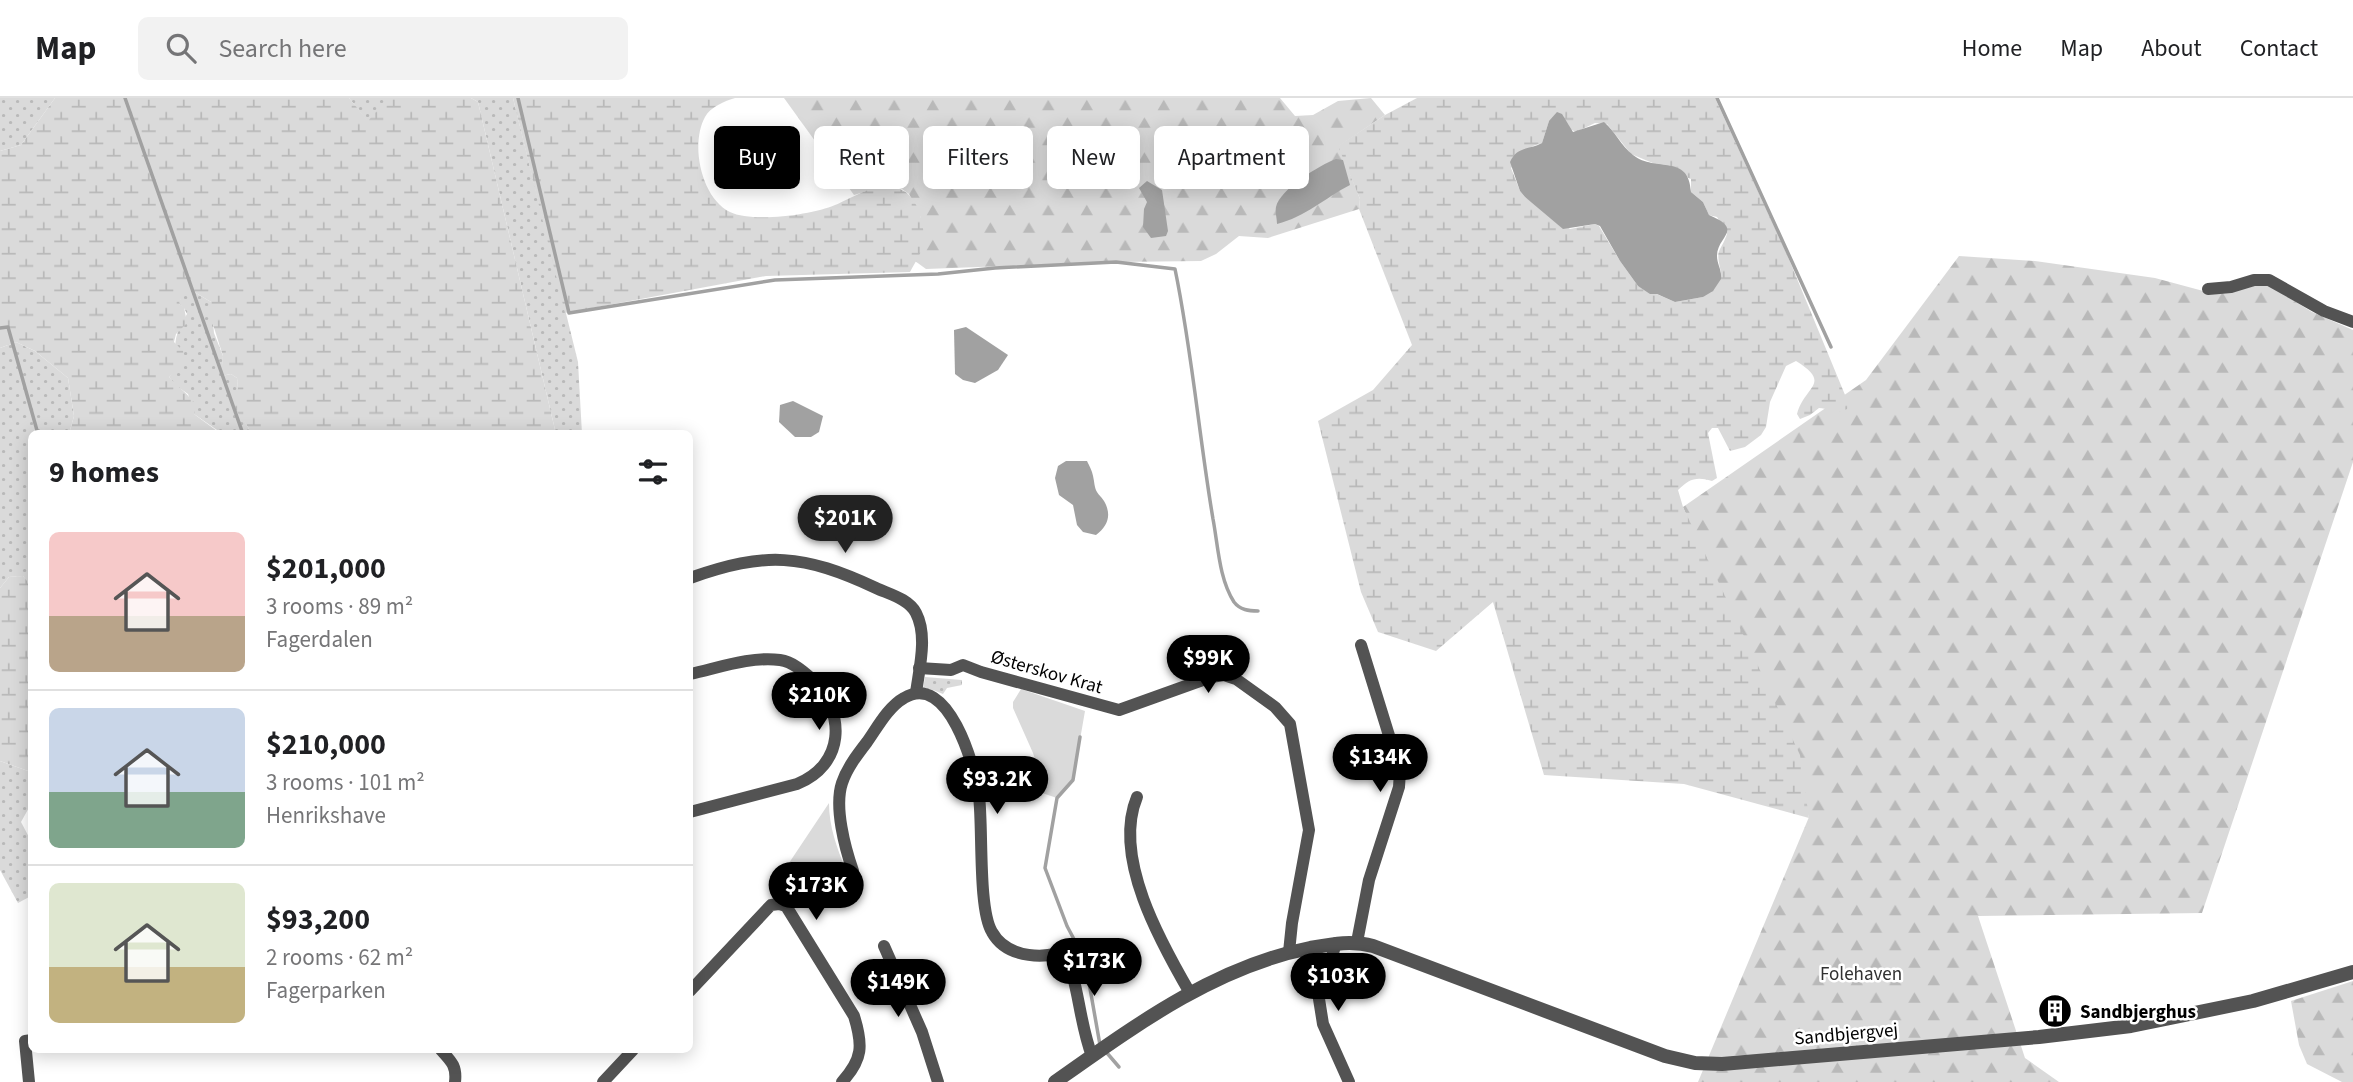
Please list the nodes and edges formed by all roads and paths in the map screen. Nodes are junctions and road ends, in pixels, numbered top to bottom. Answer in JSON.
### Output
{"nodes":[{"id":1,"x":2208,"y":289,"type":"dead end"},
{"id":2,"x":2353,"y":322,"type":"edge"},
{"id":3,"x":693,"y":577,"type":"edge"},
{"id":4,"x":1361,"y":645,"type":"dead end"},
{"id":5,"x":919,"y":668,"type":"junction"},
{"id":6,"x":693,"y":673,"type":"edge"},
{"id":7,"x":916,"y":693,"type":"junction"},
{"id":8,"x":1137,"y":797,"type":"dead end"},
{"id":9,"x":693,"y":811,"type":"edge"},
{"id":10,"x":863,"y":856,"type":"dead end"},
{"id":11,"x":1357,"y":942,"type":"junction"},
{"id":12,"x":1336,"y":943,"type":"junction"},
{"id":13,"x":884,"y":946,"type":"dead end"},
{"id":14,"x":1289,"y":952,"type":"junction"},
{"id":15,"x":2353,"y":972,"type":"edge"},
{"id":16,"x":693,"y":988,"type":"edge"},
{"id":17,"x":1190,"y":993,"type":"junction"},
{"id":18,"x":28,"y":1041,"type":"edge"},
{"id":19,"x":443,"y":1053,"type":"edge"},
{"id":20,"x":630,"y":1053,"type":"edge"},
{"id":21,"x":1092,"y":1056,"type":"junction"},
{"id":22,"x":29,"y":1082,"type":"edge"},
{"id":23,"x":455,"y":1082,"type":"edge"},
{"id":24,"x":603,"y":1082,"type":"edge"},
{"id":25,"x":842,"y":1082,"type":"edge"},
{"id":26,"x":938,"y":1082,"type":"edge"},
{"id":27,"x":1055,"y":1082,"type":"edge"},
{"id":28,"x":1349,"y":1082,"type":"edge"}],
"edges":[{"from":1,"to":2,"type":"street"},
{"from":3,"to":5,"type":"street"},
{"from":4,"to":11,"type":"street"},
{"from":5,"to":7,"type":"street"},
{"from":5,"to":14,"type":"street","name":"Østerskov Krat"},
{"from":6,"to":9,"type":"street"},
{"from":7,"to":10,"type":"street"},
{"from":7,"to":21,"type":"street"},
{"from":8,"to":17,"type":"street"},
{"from":11,"to":12,"type":"street","name":"Sandbjergvej"},
{"from":11,"to":15,"type":"street","name":"Sandbjergvej"},
{"from":12,"to":14,"type":"street","name":"Sandbjergvej"},
{"from":12,"to":28,"type":"street"},
{"from":13,"to":26,"type":"street"},
{"from":14,"to":17,"type":"street","name":"Sandbjergvej"},
{"from":16,"to":25,"type":"street"},
{"from":17,"to":21,"type":"street","name":"Sandbjergvej"},
{"from":18,"to":22,"type":"street"},
{"from":19,"to":23,"type":"street"},
{"from":20,"to":24,"type":"street"},
{"from":21,"to":27,"type":"street","name":"Sandbjergvej"}]}
